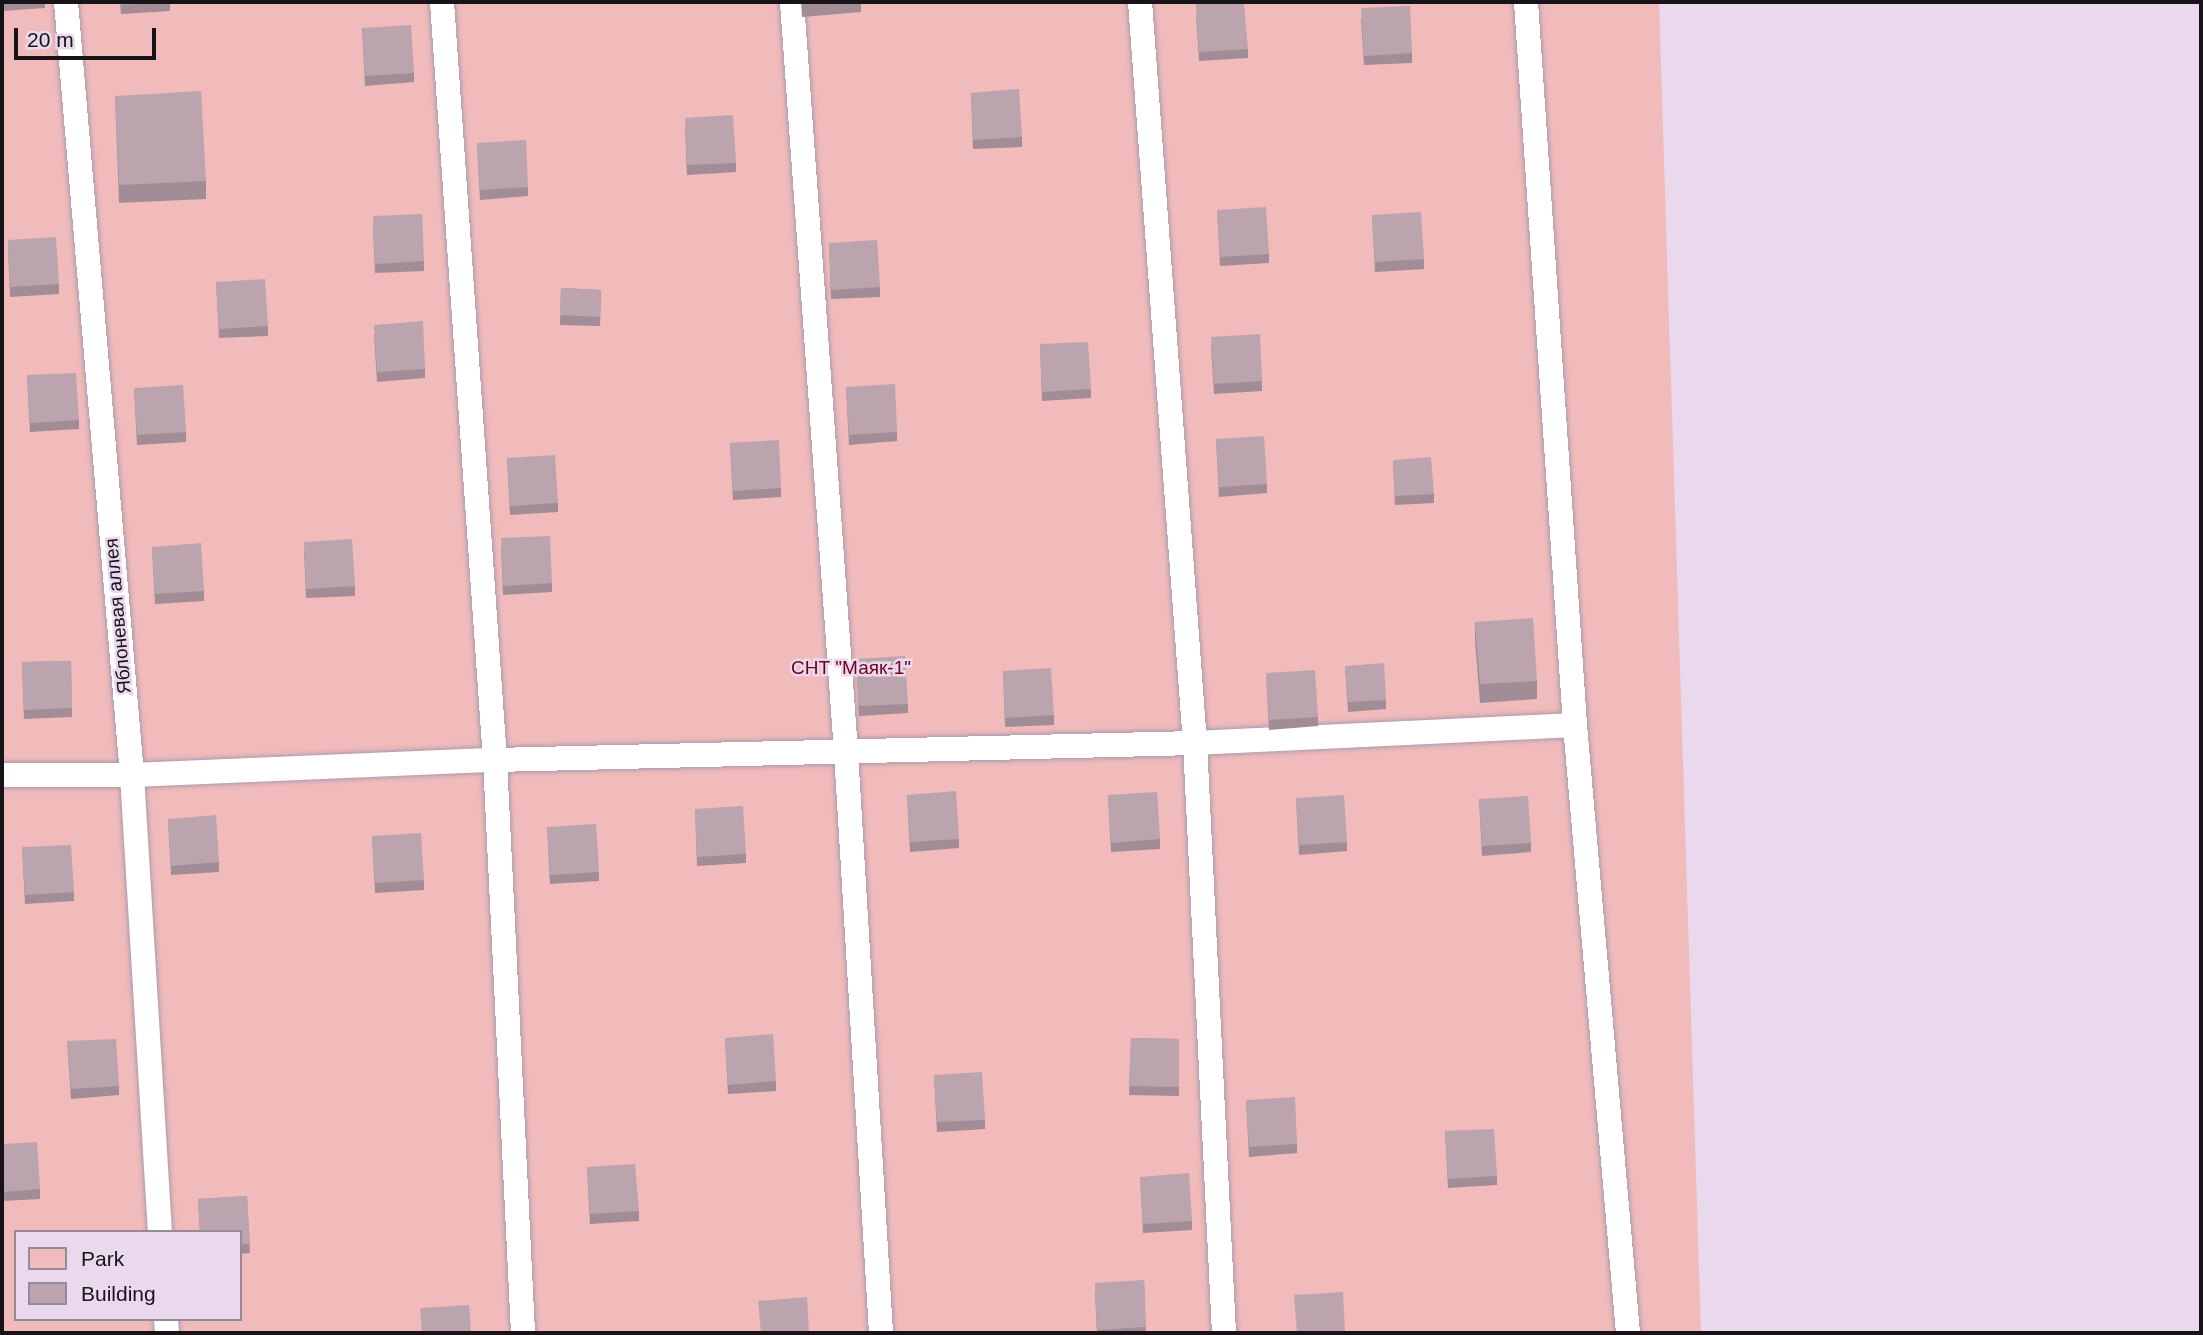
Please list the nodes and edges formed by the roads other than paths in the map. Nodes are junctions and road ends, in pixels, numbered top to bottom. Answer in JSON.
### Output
{"nodes":[{"id":1,"x":66,"y":2,"type":"edge"},
{"id":2,"x":442,"y":2,"type":"edge"},
{"id":3,"x":792,"y":2,"type":"edge"},
{"id":4,"x":1140,"y":2,"type":"edge"},
{"id":5,"x":1526,"y":2,"type":"edge"},
{"id":6,"x":1574,"y":725,"type":"junction"},
{"id":7,"x":1195,"y":743,"type":"junction"},
{"id":8,"x":846,"y":752,"type":"junction"},
{"id":9,"x":495,"y":760,"type":"junction"},
{"id":10,"x":2,"y":775,"type":"edge"},
{"id":11,"x":132,"y":775,"type":"junction"},
{"id":12,"x":160,"y":1230,"type":"edge"},
{"id":13,"x":523,"y":1333,"type":"edge"},
{"id":14,"x":881,"y":1333,"type":"edge"},
{"id":15,"x":1224,"y":1333,"type":"edge"},
{"id":16,"x":1628,"y":1333,"type":"edge"}],
"edges":[{"from":1,"to":11,"type":"lane","name":"Яблоневая аллея"},
{"from":2,"to":9,"type":"lane"},
{"from":3,"to":8,"type":"lane"},
{"from":4,"to":7,"type":"lane"},
{"from":5,"to":6,"type":"lane"},
{"from":6,"to":7,"type":"lane"},
{"from":6,"to":16,"type":"lane"},
{"from":7,"to":8,"type":"lane"},
{"from":7,"to":15,"type":"lane"},
{"from":8,"to":9,"type":"lane"},
{"from":8,"to":14,"type":"lane"},
{"from":9,"to":11,"type":"lane"},
{"from":9,"to":13,"type":"lane"},
{"from":10,"to":11,"type":"lane"},
{"from":11,"to":12,"type":"lane","name":"Яблоневая аллея"}]}
